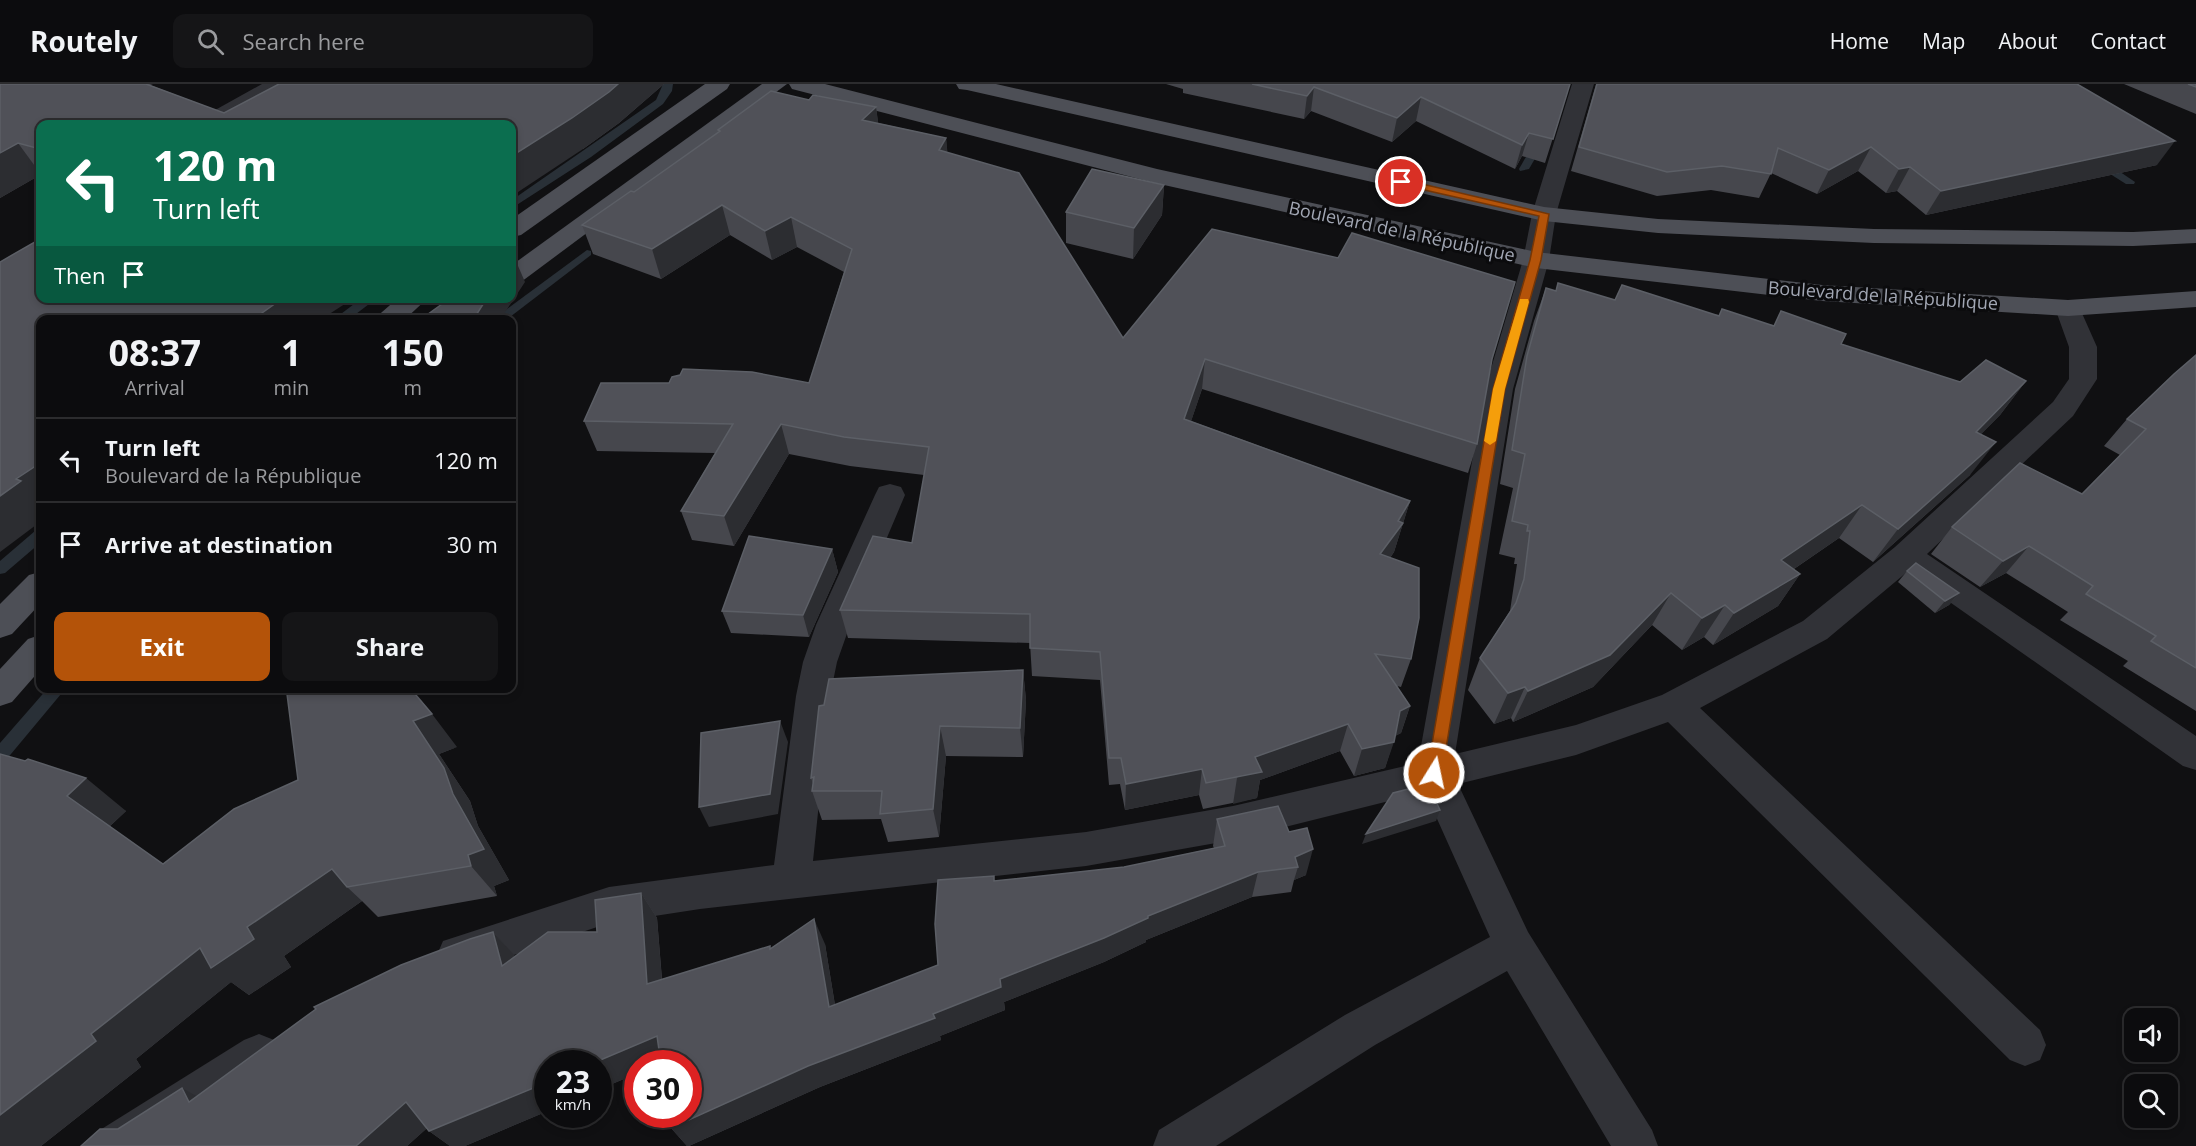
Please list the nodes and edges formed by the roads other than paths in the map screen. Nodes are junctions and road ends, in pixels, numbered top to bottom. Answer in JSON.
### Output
{"nodes":[{"id":1,"x":278,"y":84,"type":"edge"},
{"id":2,"x":719,"y":84,"type":"edge"},
{"id":3,"x":776,"y":84,"type":"edge"},
{"id":4,"x":800,"y":84,"type":"edge"},
{"id":5,"x":967,"y":84,"type":"edge"},
{"id":6,"x":1583,"y":84,"type":"edge"},
{"id":7,"x":214,"y":120,"type":"edge"},
{"id":8,"x":1544,"y":214,"type":"junction"},
{"id":9,"x":516,"y":227,"type":"edge"},
{"id":10,"x":2196,"y":236,"type":"edge"},
{"id":11,"x":1536,"y":260,"type":"junction"},
{"id":12,"x":516,"y":274,"type":"edge"},
{"id":13,"x":2196,"y":299,"type":"edge"},
{"id":14,"x":408,"y":303,"type":"edge"},
{"id":15,"x":2068,"y":308,"type":"junction"},
{"id":16,"x":393,"y":315,"type":"edge"},
{"id":17,"x":890,"y":495,"type":"dead end"},
{"id":18,"x":1906,"y":555,"type":"junction"},
{"id":19,"x":36,"y":588,"type":"edge"},
{"id":20,"x":0,"y":625,"type":"edge"},
{"id":21,"x":36,"y":652,"type":"edge"},
{"id":22,"x":0,"y":692,"type":"edge"},
{"id":23,"x":1674,"y":705,"type":"junction"},
{"id":24,"x":2196,"y":755,"type":"edge"},
{"id":25,"x":1434,"y":773,"type":"junction"},
{"id":26,"x":791,"y":882,"type":"junction"},
{"id":27,"x":1514,"y":945,"type":"junction"},
{"id":28,"x":425,"y":966,"type":"edge"},
{"id":29,"x":286,"y":1037,"type":"edge"},
{"id":30,"x":2025,"y":1045,"type":"dead end"},
{"id":31,"x":116,"y":1146,"type":"edge"},
{"id":32,"x":1175,"y":1146,"type":"edge"},
{"id":33,"x":1636,"y":1146,"type":"edge"}],
"edges":[{"from":1,"to":7,"type":"street"},
{"from":2,"to":9,"type":"main road"},
{"from":3,"to":12,"type":"main road"},
{"from":4,"to":11,"type":"main road","name":"Boulevard de la République"},
{"from":5,"to":8,"type":"main road"},
{"from":6,"to":8,"type":"street"},
{"from":8,"to":10,"type":"main road"},
{"from":8,"to":11,"type":"street"},
{"from":11,"to":15,"type":"main road","name":"Boulevard de la République"},
{"from":11,"to":25,"type":"street"},
{"from":13,"to":15,"type":"main road","name":"Boulevard de la République"},
{"from":14,"to":16,"type":"main road"},
{"from":15,"to":18,"type":"street"},
{"from":17,"to":26,"type":"street"},
{"from":18,"to":23,"type":"street"},
{"from":18,"to":24,"type":"street"},
{"from":19,"to":20,"type":"main road"},
{"from":21,"to":22,"type":"main road"},
{"from":23,"to":25,"type":"street"},
{"from":23,"to":30,"type":"street"},
{"from":25,"to":26,"type":"street"},
{"from":25,"to":27,"type":"street"},
{"from":26,"to":28,"type":"street"},
{"from":27,"to":32,"type":"street"},
{"from":27,"to":33,"type":"street"},
{"from":29,"to":31,"type":"street"}]}
